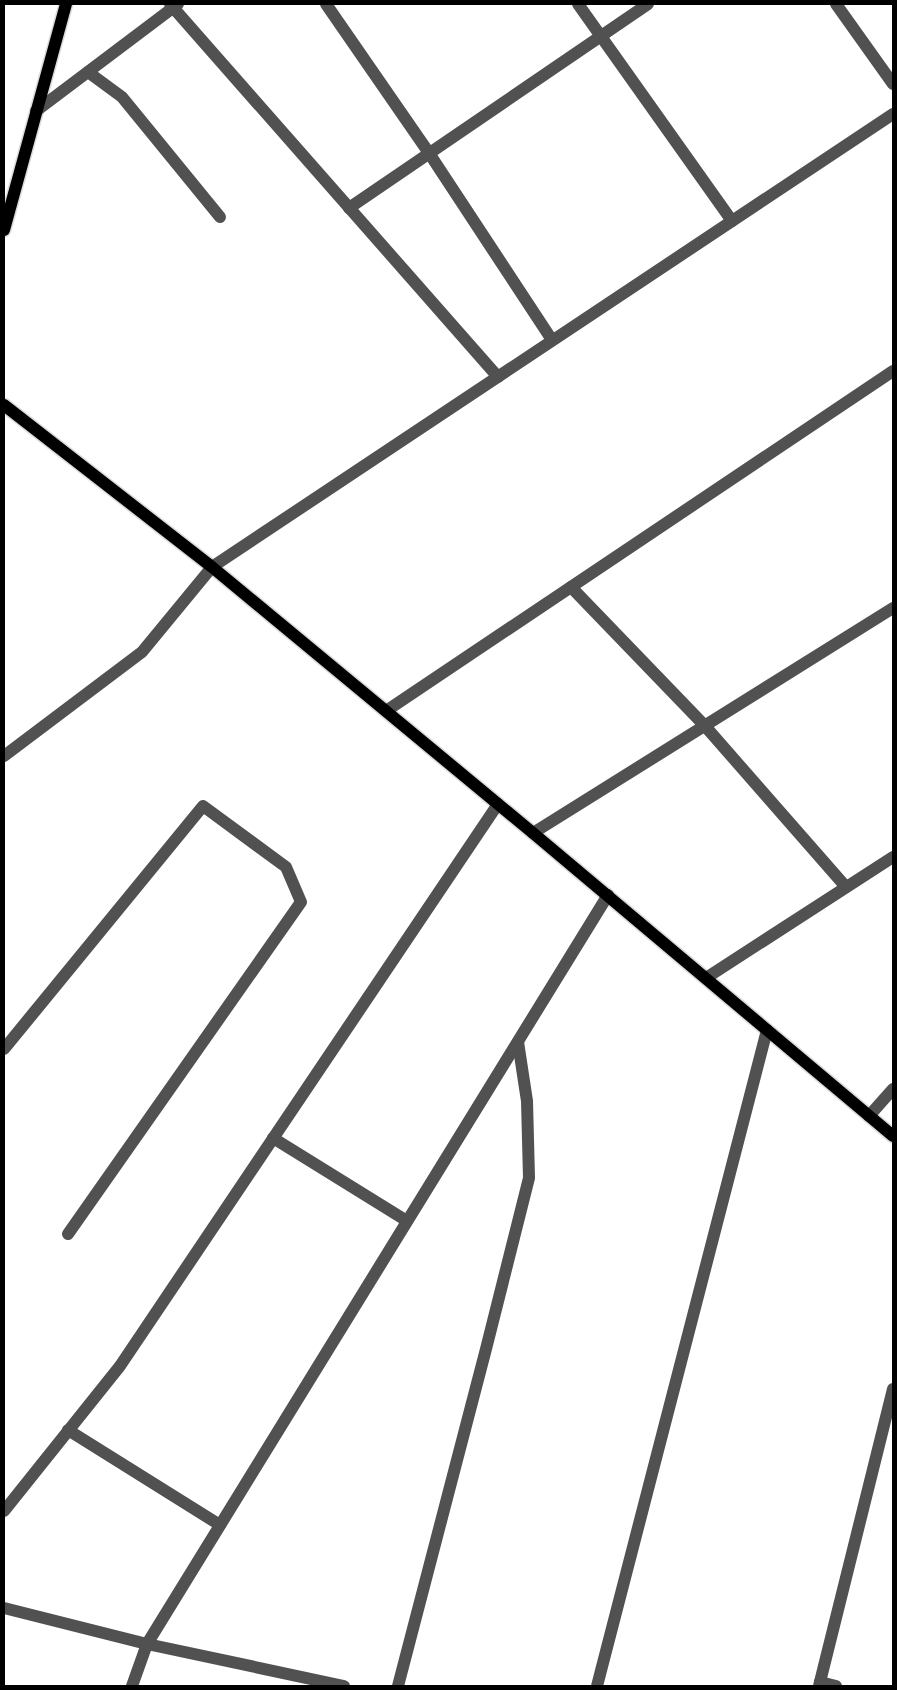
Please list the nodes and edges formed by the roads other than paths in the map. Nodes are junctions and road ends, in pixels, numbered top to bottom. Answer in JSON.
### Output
{"nodes":[{"id":1,"x":66,"y":4,"type":"edge"},
{"id":2,"x":326,"y":4,"type":"edge"},
{"id":3,"x":578,"y":4,"type":"edge"},
{"id":4,"x":648,"y":4,"type":"edge"},
{"id":5,"x":836,"y":4,"type":"edge"},
{"id":6,"x":174,"y":5,"type":"edge"},
{"id":7,"x":601,"y":36,"type":"junction"},
{"id":8,"x":88,"y":72,"type":"junction"},
{"id":9,"x":893,"y":84,"type":"edge"},
{"id":10,"x":36,"y":111,"type":"junction"},
{"id":11,"x":893,"y":114,"type":"edge"},
{"id":12,"x":429,"y":153,"type":"junction"},
{"id":13,"x":349,"y":208,"type":"junction"},
{"id":14,"x":220,"y":217,"type":"dead end"},
{"id":15,"x":732,"y":221,"type":"junction"},
{"id":16,"x":4,"y":230,"type":"edge"},
{"id":17,"x":552,"y":340,"type":"junction"},
{"id":18,"x":893,"y":371,"type":"edge"},
{"id":19,"x":498,"y":377,"type":"junction"},
{"id":20,"x":4,"y":406,"type":"edge"},
{"id":21,"x":212,"y":567,"type":"junction"},
{"id":22,"x":571,"y":587,"type":"junction"},
{"id":23,"x":893,"y":608,"type":"edge"},
{"id":24,"x":386,"y":710,"type":"junction"},
{"id":25,"x":705,"y":726,"type":"junction"},
{"id":26,"x":4,"y":756,"type":"edge"},
{"id":27,"x":498,"y":804,"type":"junction"},
{"id":28,"x":533,"y":833,"type":"junction"},
{"id":29,"x":893,"y":857,"type":"edge"},
{"id":30,"x":846,"y":887,"type":"junction"},
{"id":31,"x":608,"y":895,"type":"junction"},
{"id":32,"x":706,"y":978,"type":"junction"},
{"id":33,"x":767,"y":1030,"type":"junction"},
{"id":34,"x":518,"y":1042,"type":"junction"},
{"id":35,"x":4,"y":1049,"type":"edge"},
{"id":36,"x":893,"y":1089,"type":"edge"},
{"id":37,"x":869,"y":1116,"type":"junction"},
{"id":38,"x":893,"y":1136,"type":"edge"},
{"id":39,"x":273,"y":1138,"type":"junction"},
{"id":40,"x":407,"y":1221,"type":"junction"},
{"id":41,"x":68,"y":1234,"type":"dead end"},
{"id":42,"x":893,"y":1389,"type":"edge"},
{"id":43,"x":68,"y":1430,"type":"junction"},
{"id":44,"x":4,"y":1511,"type":"edge"},
{"id":45,"x":220,"y":1525,"type":"junction"},
{"id":46,"x":4,"y":1608,"type":"edge"},
{"id":47,"x":147,"y":1644,"type":"junction"},
{"id":48,"x":820,"y":1684,"type":"edge"},
{"id":49,"x":132,"y":1686,"type":"edge"},
{"id":50,"x":344,"y":1686,"type":"edge"},
{"id":51,"x":398,"y":1686,"type":"edge"},
{"id":52,"x":597,"y":1686,"type":"edge"},
{"id":53,"x":836,"y":1686,"type":"edge"}],
"edges":[{"from":1,"to":10,"type":"main road"},
{"from":2,"to":12,"type":"street"},
{"from":3,"to":7,"type":"street"},
{"from":4,"to":7,"type":"street"},
{"from":5,"to":9,"type":"street"},
{"from":6,"to":8,"type":"street"},
{"from":6,"to":13,"type":"street"},
{"from":7,"to":12,"type":"street"},
{"from":7,"to":15,"type":"street"},
{"from":8,"to":10,"type":"street"},
{"from":8,"to":14,"type":"street"},
{"from":10,"to":16,"type":"main road"},
{"from":11,"to":15,"type":"street"},
{"from":12,"to":13,"type":"street"},
{"from":12,"to":17,"type":"street"},
{"from":13,"to":19,"type":"street"},
{"from":15,"to":17,"type":"street"},
{"from":17,"to":19,"type":"street"},
{"from":18,"to":22,"type":"street"},
{"from":19,"to":21,"type":"street"},
{"from":20,"to":21,"type":"main road"},
{"from":21,"to":24,"type":"main road"},
{"from":21,"to":26,"type":"street"},
{"from":22,"to":24,"type":"street"},
{"from":22,"to":25,"type":"street"},
{"from":23,"to":25,"type":"street"},
{"from":24,"to":27,"type":"main road"},
{"from":25,"to":28,"type":"street"},
{"from":25,"to":30,"type":"street"},
{"from":27,"to":28,"type":"main road"},
{"from":27,"to":39,"type":"street"},
{"from":28,"to":31,"type":"main road"},
{"from":29,"to":30,"type":"street"},
{"from":30,"to":32,"type":"street"},
{"from":31,"to":32,"type":"main road"},
{"from":31,"to":34,"type":"street"},
{"from":32,"to":33,"type":"main road"},
{"from":33,"to":37,"type":"main road"},
{"from":33,"to":52,"type":"street"},
{"from":34,"to":40,"type":"street"},
{"from":34,"to":51,"type":"street"},
{"from":35,"to":41,"type":"street"},
{"from":36,"to":37,"type":"street"},
{"from":37,"to":38,"type":"main road"},
{"from":39,"to":40,"type":"street"},
{"from":39,"to":43,"type":"street"},
{"from":40,"to":45,"type":"street"},
{"from":42,"to":48,"type":"street"},
{"from":43,"to":44,"type":"street"},
{"from":43,"to":45,"type":"street"},
{"from":45,"to":47,"type":"street"},
{"from":46,"to":47,"type":"street"},
{"from":47,"to":49,"type":"street"},
{"from":47,"to":50,"type":"street"},
{"from":48,"to":53,"type":"street"}]}
